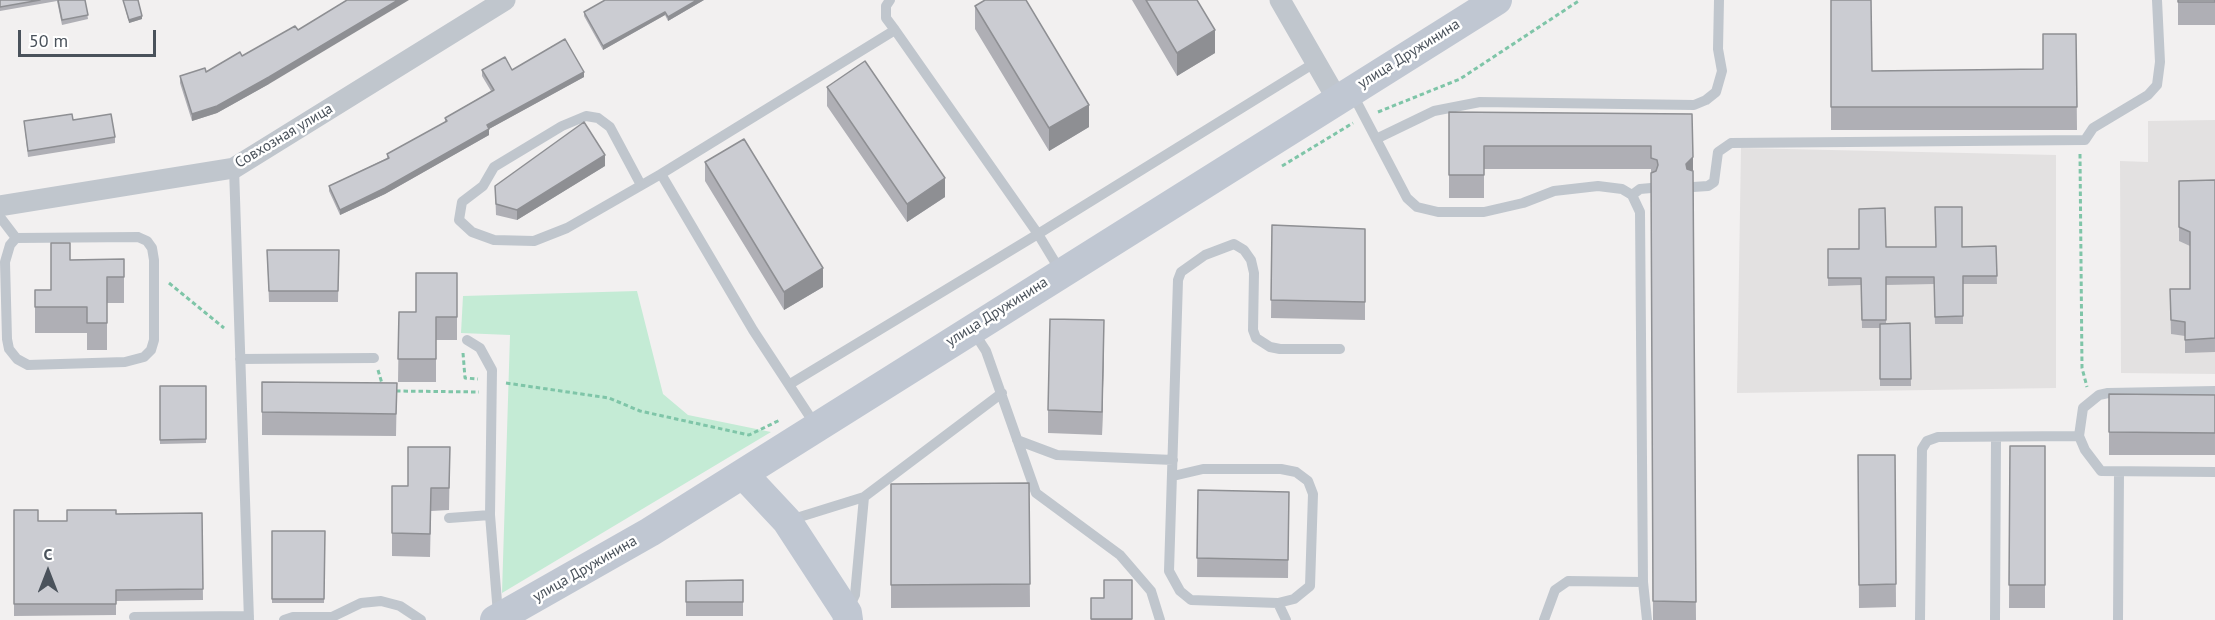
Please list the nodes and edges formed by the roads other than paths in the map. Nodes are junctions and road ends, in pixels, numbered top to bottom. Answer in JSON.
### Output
{"nodes":[{"id":1,"x":505,"y":0,"type":"edge"},
{"id":2,"x":890,"y":0,"type":"edge"},
{"id":3,"x":1280,"y":0,"type":"edge"},
{"id":4,"x":1496,"y":0,"type":"edge"},
{"id":5,"x":1719,"y":0,"type":"edge"},
{"id":6,"x":2157,"y":0,"type":"edge"},
{"id":7,"x":895,"y":30,"type":"junction"},
{"id":8,"x":1316,"y":62,"type":"junction"},
{"id":9,"x":1344,"y":94,"type":"junction"},
{"id":10,"x":1376,"y":139,"type":"junction"},
{"id":11,"x":234,"y":168,"type":"junction"},
{"id":12,"x":661,"y":174,"type":"junction"},
{"id":13,"x":641,"y":185,"type":"junction"},
{"id":14,"x":1651,"y":188,"type":"edge"},
{"id":15,"x":1693,"y":188,"type":"edge"},
{"id":16,"x":1632,"y":195,"type":"junction"},
{"id":17,"x":0,"y":206,"type":"edge"},
{"id":18,"x":0,"y":217,"type":"edge"},
{"id":19,"x":1038,"y":234,"type":"junction"},
{"id":20,"x":16,"y":238,"type":"junction"},
{"id":21,"x":1061,"y":272,"type":"junction"},
{"id":22,"x":972,"y":328,"type":"junction"},
{"id":23,"x":467,"y":340,"type":"dead end"},
{"id":24,"x":1340,"y":349,"type":"dead end"},
{"id":25,"x":374,"y":358,"type":"road end"},
{"id":26,"x":240,"y":359,"type":"junction"},
{"id":27,"x":790,"y":384,"type":"junction"},
{"id":28,"x":2215,"y":391,"type":"edge"},
{"id":29,"x":1002,"y":393,"type":"junction"},
{"id":30,"x":811,"y":417,"type":"junction"},
{"id":31,"x":2079,"y":436,"type":"junction"},
{"id":32,"x":1996,"y":438,"type":"junction"},
{"id":33,"x":1017,"y":440,"type":"junction"},
{"id":34,"x":1173,"y":460,"type":"junction"},
{"id":35,"x":2215,"y":472,"type":"edge"},
{"id":36,"x":2119,"y":473,"type":"junction"},
{"id":37,"x":743,"y":474,"type":"junction"},
{"id":38,"x":1173,"y":476,"type":"junction"},
{"id":39,"x":864,"y":497,"type":"junction"},
{"id":40,"x":490,"y":515,"type":"junction"},
{"id":41,"x":449,"y":518,"type":"dead end"},
{"id":42,"x":787,"y":521,"type":"junction"},
{"id":43,"x":1643,"y":582,"type":"junction"},
{"id":44,"x":1278,"y":603,"type":"junction"},
{"id":45,"x":848,"y":616,"type":"edge"},
{"id":46,"x":134,"y":617,"type":"dead end"},
{"id":47,"x":249,"y":618,"type":"edge"},
{"id":48,"x":284,"y":620,"type":"edge"},
{"id":49,"x":421,"y":620,"type":"edge"},
{"id":50,"x":498,"y":620,"type":"edge"},
{"id":51,"x":1160,"y":620,"type":"edge"},
{"id":52,"x":1286,"y":620,"type":"edge"},
{"id":53,"x":1545,"y":620,"type":"edge"},
{"id":54,"x":1647,"y":620,"type":"edge"},
{"id":55,"x":1920,"y":620,"type":"edge"},
{"id":56,"x":1995,"y":620,"type":"edge"},
{"id":57,"x":2118,"y":620,"type":"edge"}],
"edges":[{"from":1,"to":11,"type":"street","name":"Совхозная улица"},
{"from":2,"to":7,"type":"lane"},
{"from":3,"to":8,"type":"street"},
{"from":4,"to":9,"type":"main road","name":"улица Дружинина"},
{"from":5,"to":10,"type":"lane"},
{"from":6,"to":15,"type":"lane"},
{"from":7,"to":12,"type":"lane"},
{"from":7,"to":19,"type":"lane"},
{"from":8,"to":9,"type":"street"},
{"from":8,"to":19,"type":"lane"},
{"from":9,"to":10,"type":"lane"},
{"from":9,"to":21,"type":"main road","name":"улица Дружинина"},
{"from":10,"to":16,"type":"lane"},
{"from":11,"to":17,"type":"street","name":"Совхозная улица"},
{"from":11,"to":26,"type":"lane"},
{"from":12,"to":13,"type":"lane"},
{"from":12,"to":27,"type":"lane"},
{"from":13,"to":13,"type":"lane"},
{"from":14,"to":16,"type":"lane"},
{"from":16,"to":43,"type":"lane"},
{"from":18,"to":20,"type":"lane"},
{"from":19,"to":21,"type":"lane"},
{"from":19,"to":27,"type":"lane"},
{"from":20,"to":20,"type":"lane"},
{"from":21,"to":22,"type":"main road","name":"улица Дружинина"},
{"from":22,"to":29,"type":"lane"},
{"from":22,"to":30,"type":"main road","name":"улица Дружинина"},
{"from":23,"to":40,"type":"lane"},
{"from":24,"to":34,"type":"lane"},
{"from":25,"to":26,"type":"lane"},
{"from":26,"to":47,"type":"lane"},
{"from":27,"to":30,"type":"lane"},
{"from":28,"to":31,"type":"lane"},
{"from":29,"to":33,"type":"lane"},
{"from":29,"to":39,"type":"lane"},
{"from":30,"to":37,"type":"main road","name":"улица Дружинина"},
{"from":31,"to":32,"type":"lane"},
{"from":31,"to":36,"type":"lane"},
{"from":32,"to":55,"type":"lane"},
{"from":32,"to":56,"type":"lane"},
{"from":33,"to":34,"type":"lane"},
{"from":33,"to":51,"type":"lane"},
{"from":34,"to":38,"type":"lane"},
{"from":35,"to":36,"type":"lane"},
{"from":36,"to":57,"type":"lane"},
{"from":37,"to":42,"type":"main road"},
{"from":37,"to":50,"type":"main road","name":"улица Дружинина"},
{"from":38,"to":44,"type":"lane"},
{"from":38,"to":44,"type":"lane"},
{"from":39,"to":42,"type":"lane"},
{"from":39,"to":45,"type":"lane"},
{"from":40,"to":41,"type":"lane"},
{"from":40,"to":50,"type":"lane"},
{"from":42,"to":45,"type":"main road"},
{"from":43,"to":53,"type":"lane"},
{"from":43,"to":54,"type":"lane"},
{"from":44,"to":52,"type":"lane"},
{"from":46,"to":47,"type":"lane"},
{"from":48,"to":49,"type":"lane"}]}
